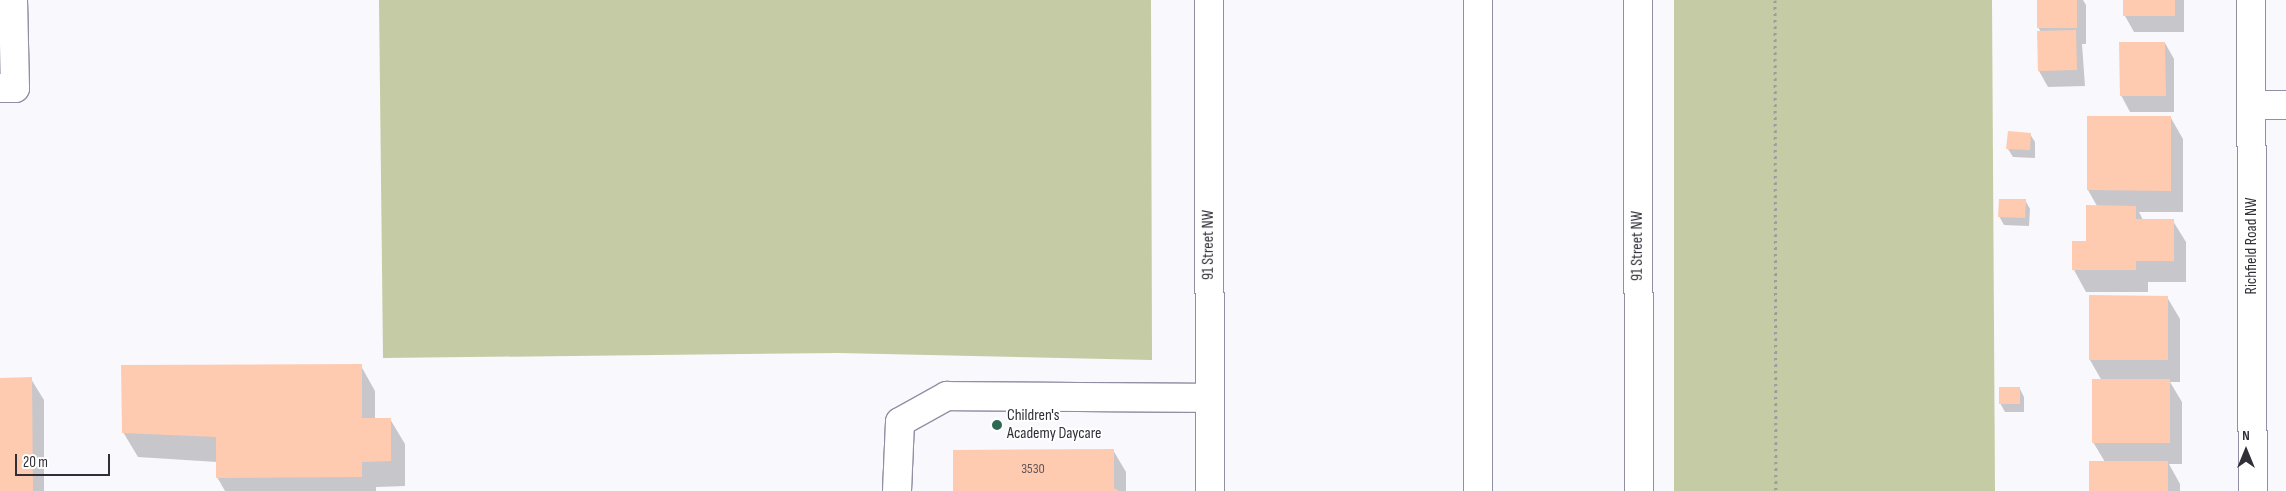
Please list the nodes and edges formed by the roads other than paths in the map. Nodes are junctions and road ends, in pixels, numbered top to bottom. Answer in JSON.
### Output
{"nodes":[{"id":1,"x":13,"y":0,"type":"edge"},
{"id":2,"x":1209,"y":0,"type":"edge"},
{"id":3,"x":1478,"y":0,"type":"edge"},
{"id":4,"x":1638,"y":0,"type":"edge"},
{"id":5,"x":2251,"y":0,"type":"edge"},
{"id":6,"x":0,"y":88,"type":"edge"},
{"id":7,"x":2251,"y":105,"type":"junction"},
{"id":8,"x":2286,"y":105,"type":"edge"},
{"id":9,"x":1210,"y":398,"type":"junction"},
{"id":10,"x":897,"y":491,"type":"edge"},
{"id":11,"x":1210,"y":491,"type":"edge"},
{"id":12,"x":1478,"y":491,"type":"edge"},
{"id":13,"x":1639,"y":491,"type":"edge"},
{"id":14,"x":2253,"y":491,"type":"edge"}],
"edges":[{"from":1,"to":6,"type":"street"},
{"from":2,"to":9,"type":"street","name":"91 Street NW"},
{"from":3,"to":12,"type":"street"},
{"from":4,"to":13,"type":"street","name":"91 Street NW"},
{"from":5,"to":7,"type":"street","name":"Richfield Road NW"},
{"from":7,"to":8,"type":"street"},
{"from":7,"to":14,"type":"street","name":"Richfield Road NW"},
{"from":9,"to":10,"type":"street"},
{"from":9,"to":11,"type":"street","name":"91 Street NW"}]}
